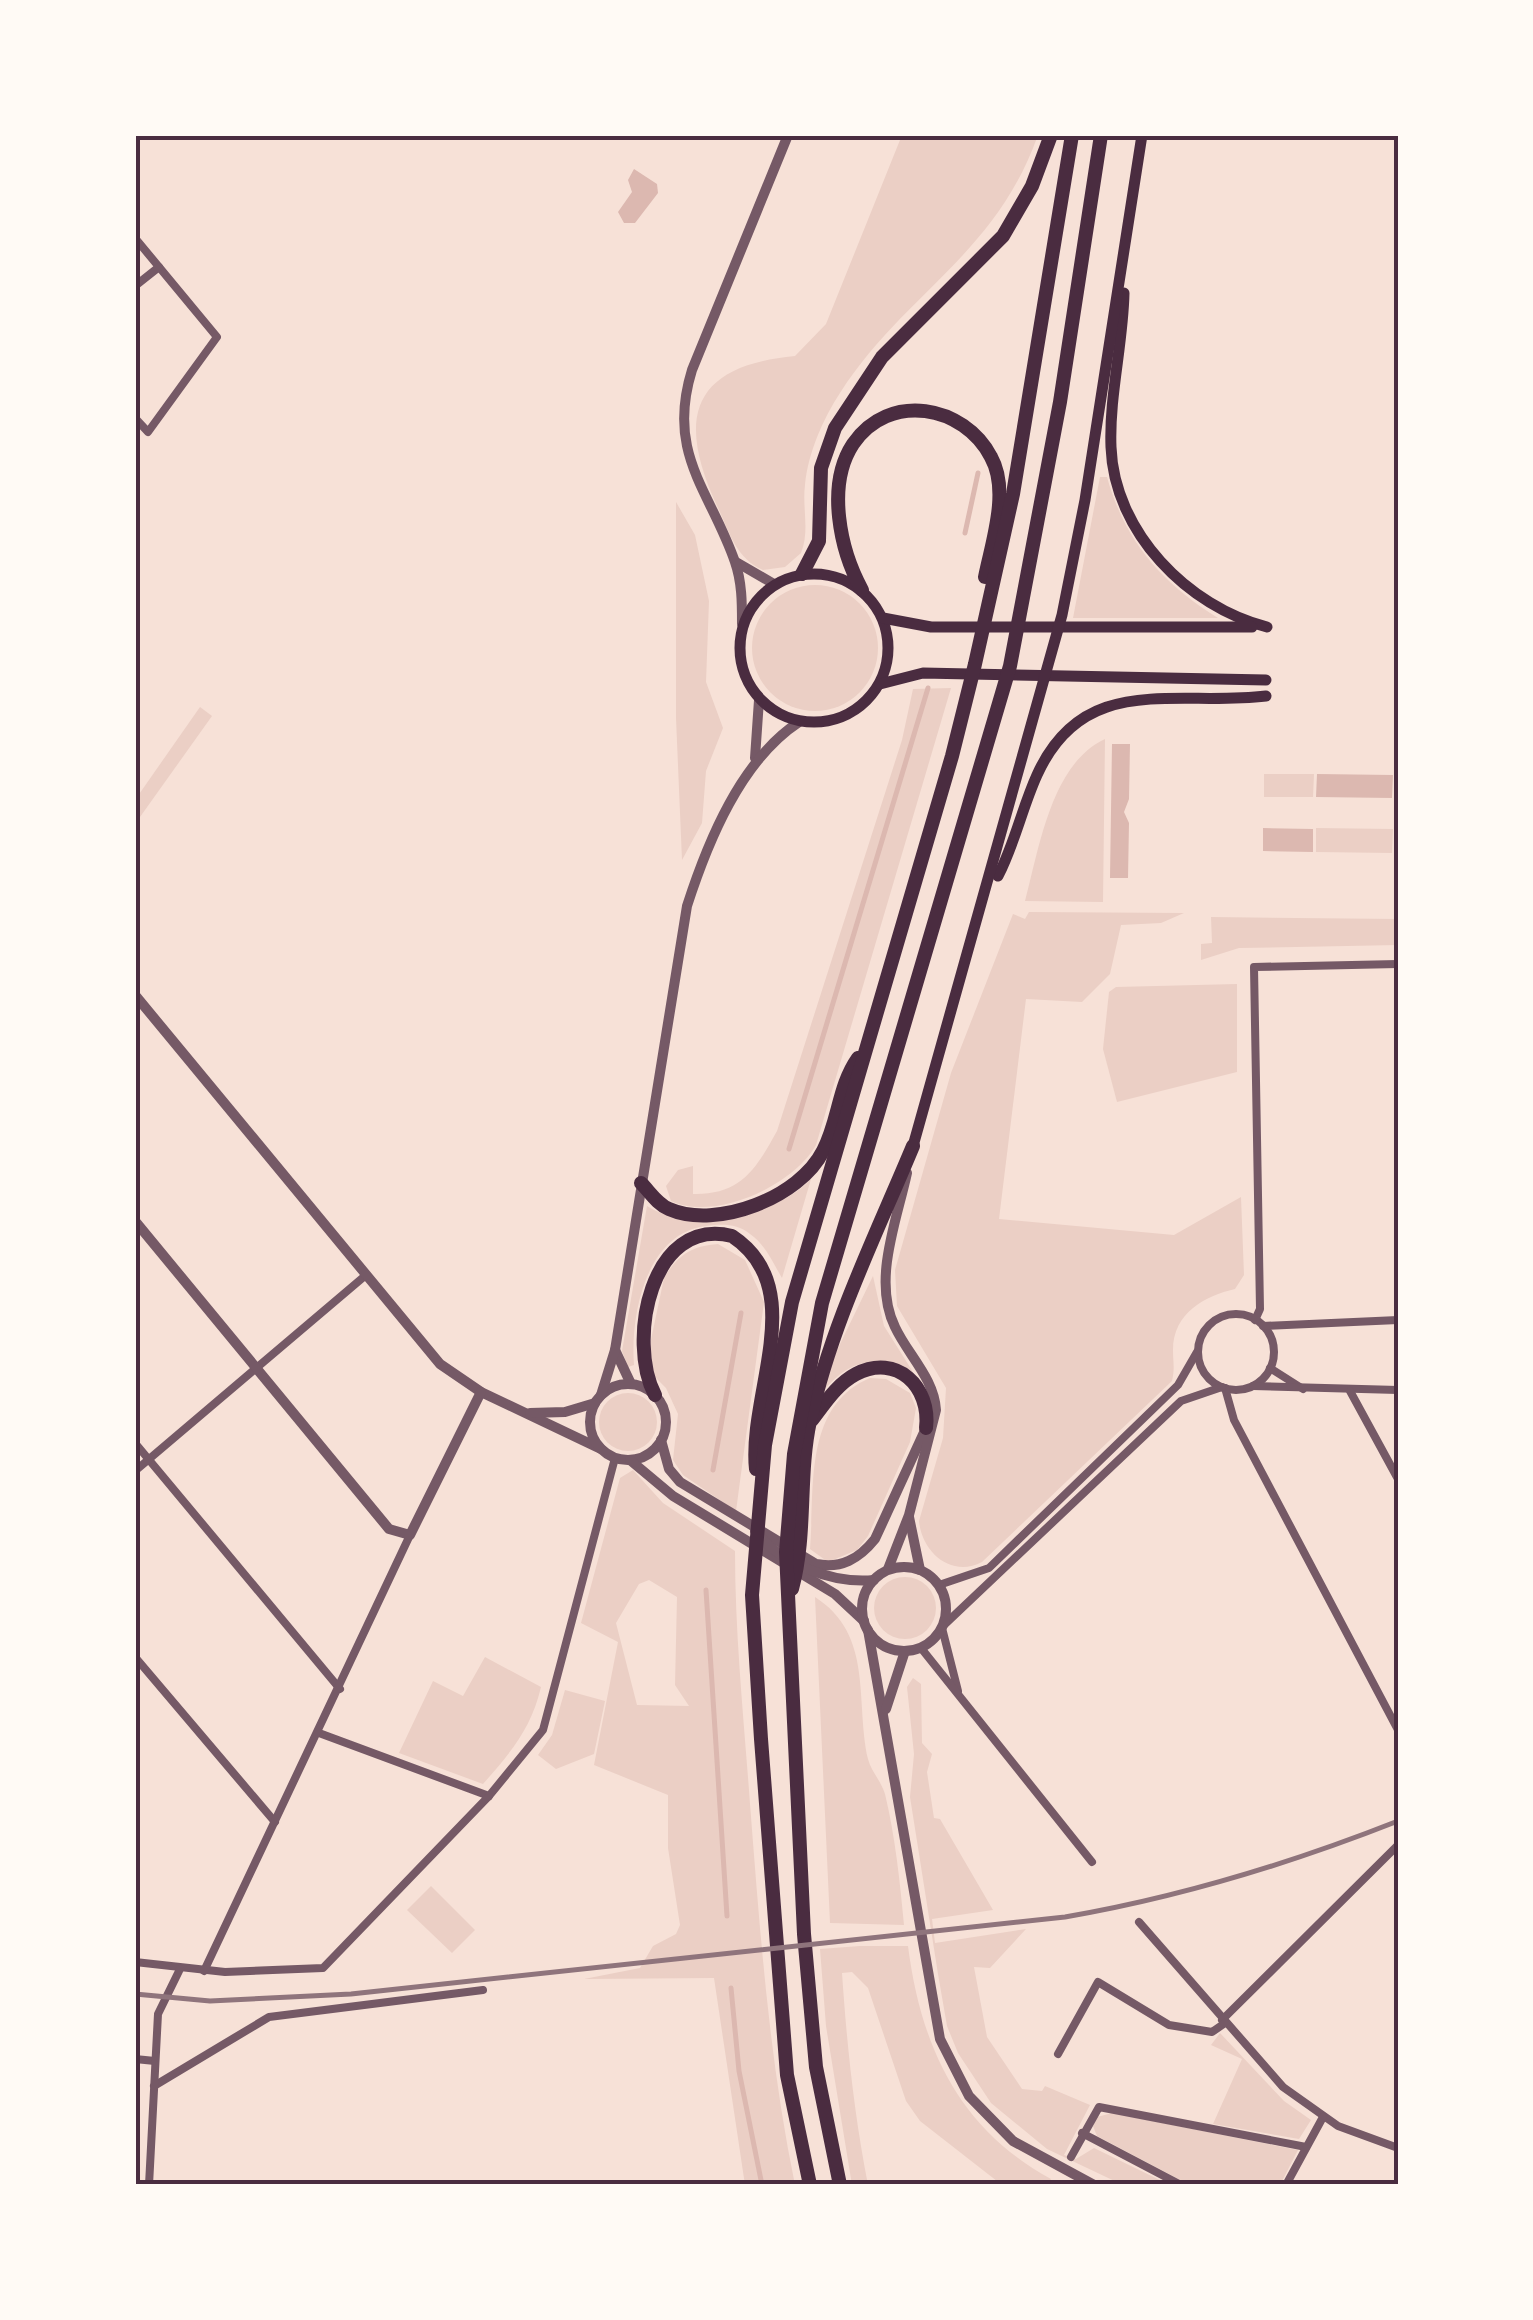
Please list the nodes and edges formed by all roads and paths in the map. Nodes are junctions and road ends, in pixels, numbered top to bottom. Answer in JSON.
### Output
{"nodes":[{"id":1,"x":788,"y":135,"type":"edge"},
{"id":2,"x":1051,"y":135,"type":"edge"},
{"id":3,"x":1072,"y":135,"type":"edge"},
{"id":4,"x":1101,"y":135,"type":"edge"},
{"id":5,"x":1142,"y":135,"type":"edge"},
{"id":6,"x":135,"y":238,"type":"edge"},
{"id":7,"x":1125,"y":249,"type":"junction"},
{"id":8,"x":159,"y":267,"type":"junction"},
{"id":9,"x":135,"y":286,"type":"edge"},
{"id":10,"x":135,"y":418,"type":"edge"},
{"id":11,"x":735,"y":561,"type":"junction"},
{"id":12,"x":802,"y":574,"type":"junction"},
{"id":13,"x":774,"y":584,"type":"junction"},
{"id":14,"x":862,"y":590,"type":"junction"},
{"id":15,"x":883,"y":618,"type":"junction"},
{"id":16,"x":742,"y":624,"type":"junction"},
{"id":17,"x":975,"y":664,"type":"junction"},
{"id":18,"x":1266,"y":680,"type":"dead end"},
{"id":19,"x":880,"y":684,"type":"junction"},
{"id":20,"x":1266,"y":696,"type":"dead end"},
{"id":21,"x":760,"y":700,"type":"junction"},
{"id":22,"x":799,"y":722,"type":"junction"},
{"id":23,"x":755,"y":760,"type":"junction"},
{"id":24,"x":985,"y":902,"type":"junction"},
{"id":25,"x":1398,"y":964,"type":"edge"},
{"id":26,"x":135,"y":995,"type":"edge"},
{"id":27,"x":867,"y":1045,"type":"junction"},
{"id":28,"x":913,"y":1146,"type":"junction"},
{"id":29,"x":641,"y":1183,"type":"junction"},
{"id":30,"x":135,"y":1221,"type":"edge"},
{"id":31,"x":366,"y":1275,"type":"junction"},
{"id":32,"x":1398,"y":1320,"type":"edge"},
{"id":33,"x":1259,"y":1323,"type":"junction"},
{"id":34,"x":614,"y":1350,"type":"junction"},
{"id":35,"x":1198,"y":1352,"type":"junction"},
{"id":36,"x":1270,"y":1368,"type":"junction"},
{"id":37,"x":257,"y":1369,"type":"junction"},
{"id":38,"x":632,"y":1384,"type":"junction"},
{"id":39,"x":1252,"y":1386,"type":"junction"},
{"id":40,"x":1224,"y":1388,"type":"junction"},
{"id":41,"x":1398,"y":1390,"type":"edge"},
{"id":42,"x":1307,"y":1391,"type":"junction"},
{"id":43,"x":481,"y":1392,"type":"junction"},
{"id":44,"x":1350,"y":1392,"type":"junction"},
{"id":45,"x":655,"y":1395,"type":"junction"},
{"id":46,"x":598,"y":1399,"type":"junction"},
{"id":47,"x":524,"y":1413,"type":"junction"},
{"id":48,"x":809,"y":1425,"type":"junction"},
{"id":49,"x":926,"y":1428,"type":"junction"},
{"id":50,"x":662,"y":1440,"type":"junction"},
{"id":51,"x":135,"y":1443,"type":"edge"},
{"id":52,"x":601,"y":1449,"type":"junction"},
{"id":53,"x":615,"y":1458,"type":"junction"},
{"id":54,"x":149,"y":1459,"type":"junction"},
{"id":55,"x":924,"y":1459,"type":"junction"},
{"id":56,"x":630,"y":1460,"type":"junction"},
{"id":57,"x":135,"y":1470,"type":"edge"},
{"id":58,"x":1398,"y":1479,"type":"edge"},
{"id":59,"x":759,"y":1499,"type":"junction"},
{"id":60,"x":909,"y":1515,"type":"junction"},
{"id":61,"x":410,"y":1534,"type":"junction"},
{"id":62,"x":888,"y":1570,"type":"junction"},
{"id":63,"x":920,"y":1570,"type":"junction"},
{"id":64,"x":815,"y":1572,"type":"junction"},
{"id":65,"x":874,"y":1580,"type":"junction"},
{"id":66,"x":939,"y":1585,"type":"junction"},
{"id":67,"x":789,"y":1600,"type":"junction"},
{"id":68,"x":866,"y":1626,"type":"junction"},
{"id":69,"x":943,"y":1627,"type":"junction"},
{"id":70,"x":920,"y":1648,"type":"junction"},
{"id":71,"x":905,"y":1651,"type":"junction"},
{"id":72,"x":135,"y":1658,"type":"edge"},
{"id":73,"x":340,"y":1689,"type":"junction"},
{"id":74,"x":960,"y":1695,"type":"junction"},
{"id":75,"x":885,"y":1715,"type":"junction"},
{"id":76,"x":1398,"y":1730,"type":"edge"},
{"id":77,"x":319,"y":1733,"type":"junction"},
{"id":78,"x":489,"y":1796,"type":"junction"},
{"id":79,"x":275,"y":1822,"type":"junction"},
{"id":80,"x":1398,"y":1845,"type":"edge"},
{"id":81,"x":1092,"y":1862,"type":"dead end"},
{"id":82,"x":1139,"y":1922,"type":"dead end"},
{"id":83,"x":135,"y":1962,"type":"edge"},
{"id":84,"x":180,"y":1969,"type":"junction"},
{"id":85,"x":204,"y":1971,"type":"junction"},
{"id":86,"x":484,"y":1990,"type":"dead end"},
{"id":87,"x":1224,"y":2022,"type":"junction"},
{"id":88,"x":1058,"y":2054,"type":"dead end"},
{"id":89,"x":135,"y":2059,"type":"edge"},
{"id":90,"x":155,"y":2060,"type":"junction"},
{"id":91,"x":154,"y":2086,"type":"junction"},
{"id":92,"x":1323,"y":2117,"type":"junction"},
{"id":93,"x":1082,"y":2133,"type":"junction"},
{"id":94,"x":1306,"y":2147,"type":"junction"},
{"id":95,"x":1398,"y":2148,"type":"edge"},
{"id":96,"x":1071,"y":2157,"type":"dead end"},
{"id":97,"x":149,"y":2185,"type":"edge"},
{"id":98,"x":810,"y":2185,"type":"edge"},
{"id":99,"x":840,"y":2185,"type":"edge"},
{"id":100,"x":1094,"y":2185,"type":"edge"},
{"id":101,"x":1181,"y":2185,"type":"edge"},
{"id":102,"x":1286,"y":2185,"type":"edge"}],
"edges":[{"from":1,"to":11,"type":"street"},
{"from":2,"to":12,"type":"highway"},
{"from":3,"to":17,"type":"highway"},
{"from":4,"to":67,"type":"highway"},
{"from":5,"to":7,"type":"main road"},
{"from":6,"to":8,"type":"street"},
{"from":7,"to":15,"type":"main road"},
{"from":7,"to":24,"type":"main road"},
{"from":8,"to":9,"type":"street"},
{"from":8,"to":10,"type":"street"},
{"from":11,"to":13,"type":"street"},
{"from":11,"to":16,"type":"street"},
{"from":12,"to":13,"type":"main road"},
{"from":12,"to":14,"type":"main road"},
{"from":13,"to":16,"type":"main road"},
{"from":14,"to":15,"type":"main road"},
{"from":14,"to":17,"type":"highway"},
{"from":15,"to":19,"type":"main road"},
{"from":16,"to":21,"type":"main road"},
{"from":17,"to":27,"type":"highway"},
{"from":18,"to":19,"type":"main road"},
{"from":19,"to":22,"type":"main road"},
{"from":20,"to":24,"type":"main road"},
{"from":21,"to":22,"type":"main road"},
{"from":21,"to":23,"type":"street"},
{"from":22,"to":23,"type":"street"},
{"from":23,"to":29,"type":"street"},
{"from":24,"to":28,"type":"main road"},
{"from":25,"to":33,"type":"street"},
{"from":26,"to":31,"type":"street"},
{"from":27,"to":29,"type":"highway"},
{"from":27,"to":59,"type":"highway"},
{"from":28,"to":48,"type":"highway"},
{"from":28,"to":55,"type":"street"},
{"from":29,"to":34,"type":"street"},
{"from":30,"to":37,"type":"street"},
{"from":31,"to":37,"type":"street"},
{"from":31,"to":43,"type":"street"},
{"from":32,"to":33,"type":"street"},
{"from":33,"to":35,"type":"street"},
{"from":33,"to":36,"type":"street"},
{"from":34,"to":38,"type":"street"},
{"from":34,"to":46,"type":"street"},
{"from":35,"to":40,"type":"street"},
{"from":35,"to":66,"type":"street"},
{"from":36,"to":39,"type":"street"},
{"from":36,"to":42,"type":"street"},
{"from":37,"to":54,"type":"street"},
{"from":37,"to":61,"type":"street"},
{"from":38,"to":45,"type":"street"},
{"from":38,"to":46,"type":"street"},
{"from":39,"to":40,"type":"street"},
{"from":39,"to":42,"type":"street"},
{"from":40,"to":69,"type":"street"},
{"from":40,"to":76,"type":"street"},
{"from":41,"to":44,"type":"street"},
{"from":42,"to":44,"type":"street"},
{"from":43,"to":47,"type":"street"},
{"from":43,"to":61,"type":"street"},
{"from":44,"to":58,"type":"street"},
{"from":45,"to":50,"type":"street"},
{"from":45,"to":59,"type":"highway"},
{"from":46,"to":47,"type":"street"},
{"from":46,"to":52,"type":"street"},
{"from":47,"to":52,"type":"street"},
{"from":48,"to":49,"type":"highway"},
{"from":48,"to":67,"type":"highway"},
{"from":49,"to":55,"type":"street"},
{"from":49,"to":64,"type":"street"},
{"from":50,"to":56,"type":"street"},
{"from":50,"to":64,"type":"street"},
{"from":51,"to":54,"type":"street"},
{"from":52,"to":53,"type":"street"},
{"from":53,"to":56,"type":"street"},
{"from":53,"to":78,"type":"street"},
{"from":54,"to":57,"type":"street"},
{"from":54,"to":73,"type":"street"},
{"from":55,"to":60,"type":"street"},
{"from":56,"to":64,"type":"street"},
{"from":59,"to":98,"type":"highway"},
{"from":60,"to":62,"type":"street"},
{"from":60,"to":63,"type":"street"},
{"from":61,"to":73,"type":"street"},
{"from":62,"to":63,"type":"street"},
{"from":62,"to":65,"type":"street"},
{"from":63,"to":66,"type":"street"},
{"from":64,"to":65,"type":"street"},
{"from":64,"to":68,"type":"street"},
{"from":65,"to":68,"type":"street"},
{"from":66,"to":69,"type":"street"},
{"from":67,"to":99,"type":"highway"},
{"from":68,"to":71,"type":"street"},
{"from":68,"to":75,"type":"street"},
{"from":69,"to":70,"type":"street"},
{"from":69,"to":74,"type":"street"},
{"from":70,"to":71,"type":"street"},
{"from":70,"to":74,"type":"street"},
{"from":71,"to":75,"type":"street"},
{"from":72,"to":79,"type":"street"},
{"from":73,"to":77,"type":"street"},
{"from":74,"to":81,"type":"street"},
{"from":75,"to":100,"type":"street"},
{"from":77,"to":78,"type":"street"},
{"from":77,"to":79,"type":"street"},
{"from":78,"to":85,"type":"street"},
{"from":79,"to":85,"type":"street"},
{"from":80,"to":87,"type":"street"},
{"from":82,"to":87,"type":"street"},
{"from":83,"to":84,"type":"street"},
{"from":84,"to":85,"type":"street"},
{"from":84,"to":90,"type":"street"},
{"from":86,"to":91,"type":"street"},
{"from":87,"to":88,"type":"street"},
{"from":87,"to":92,"type":"street"},
{"from":89,"to":90,"type":"street"},
{"from":90,"to":91,"type":"street"},
{"from":91,"to":97,"type":"street"},
{"from":92,"to":94,"type":"street"},
{"from":92,"to":95,"type":"street"},
{"from":93,"to":94,"type":"street"},
{"from":93,"to":96,"type":"street"},
{"from":93,"to":101,"type":"street"},
{"from":94,"to":102,"type":"street"}]}
